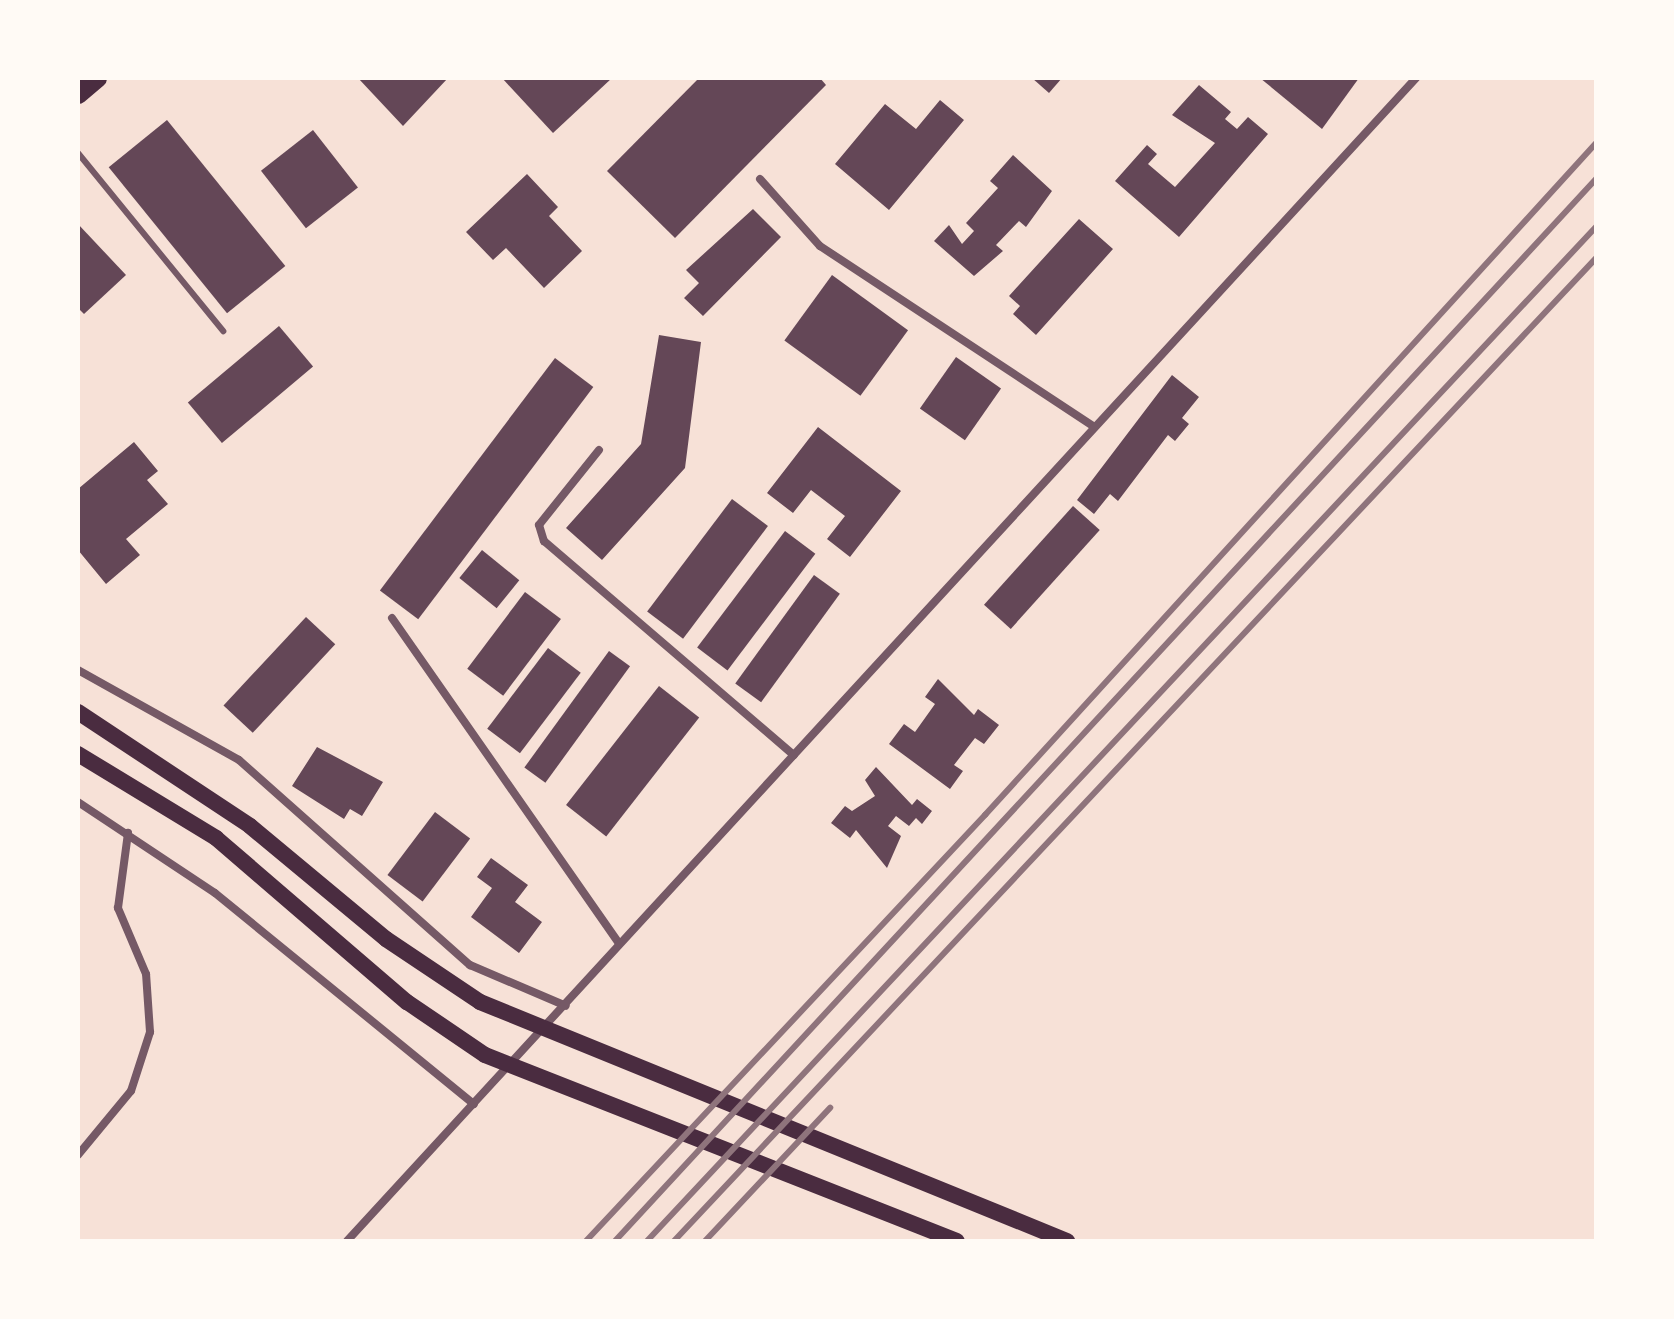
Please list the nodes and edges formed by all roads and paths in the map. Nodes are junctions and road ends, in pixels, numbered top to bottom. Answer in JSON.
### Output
{"nodes":[{"id":1,"x":97,"y":78,"type":"edge"},
{"id":2,"x":1416,"y":78,"type":"edge"},
{"id":3,"x":78,"y":94,"type":"edge"},
{"id":4,"x":78,"y":153,"type":"edge"},
{"id":5,"x":760,"y":179,"type":"dead end"},
{"id":6,"x":223,"y":331,"type":"dead end"},
{"id":7,"x":1095,"y":427,"type":"junction"},
{"id":8,"x":599,"y":450,"type":"dead end"},
{"id":9,"x":392,"y":618,"type":"dead end"},
{"id":10,"x":78,"y":670,"type":"edge"},
{"id":11,"x":78,"y":712,"type":"edge"},
{"id":12,"x":78,"y":754,"type":"edge"},
{"id":13,"x":794,"y":755,"type":"junction"},
{"id":14,"x":78,"y":802,"type":"edge"},
{"id":15,"x":128,"y":833,"type":"junction"},
{"id":16,"x":619,"y":944,"type":"junction"},
{"id":17,"x":566,"y":1006,"type":"junction"},
{"id":18,"x":474,"y":1104,"type":"junction"},
{"id":19,"x":78,"y":1155,"type":"edge"},
{"id":20,"x":347,"y":1241,"type":"edge"},
{"id":21,"x":957,"y":1241,"type":"edge"},
{"id":22,"x":1067,"y":1241,"type":"edge"}],
"edges":[{"from":1,"to":3,"type":"main road"},
{"from":2,"to":7,"type":"street"},
{"from":4,"to":6,"type":"lane"},
{"from":5,"to":7,"type":"street"},
{"from":7,"to":13,"type":"street"},
{"from":8,"to":13,"type":"street"},
{"from":9,"to":16,"type":"street"},
{"from":10,"to":17,"type":"street"},
{"from":11,"to":22,"type":"main road"},
{"from":12,"to":21,"type":"main road"},
{"from":13,"to":16,"type":"street"},
{"from":14,"to":15,"type":"street"},
{"from":15,"to":18,"type":"street"},
{"from":15,"to":19,"type":"street"},
{"from":16,"to":17,"type":"street"},
{"from":17,"to":18,"type":"street"},
{"from":18,"to":20,"type":"street"}]}
